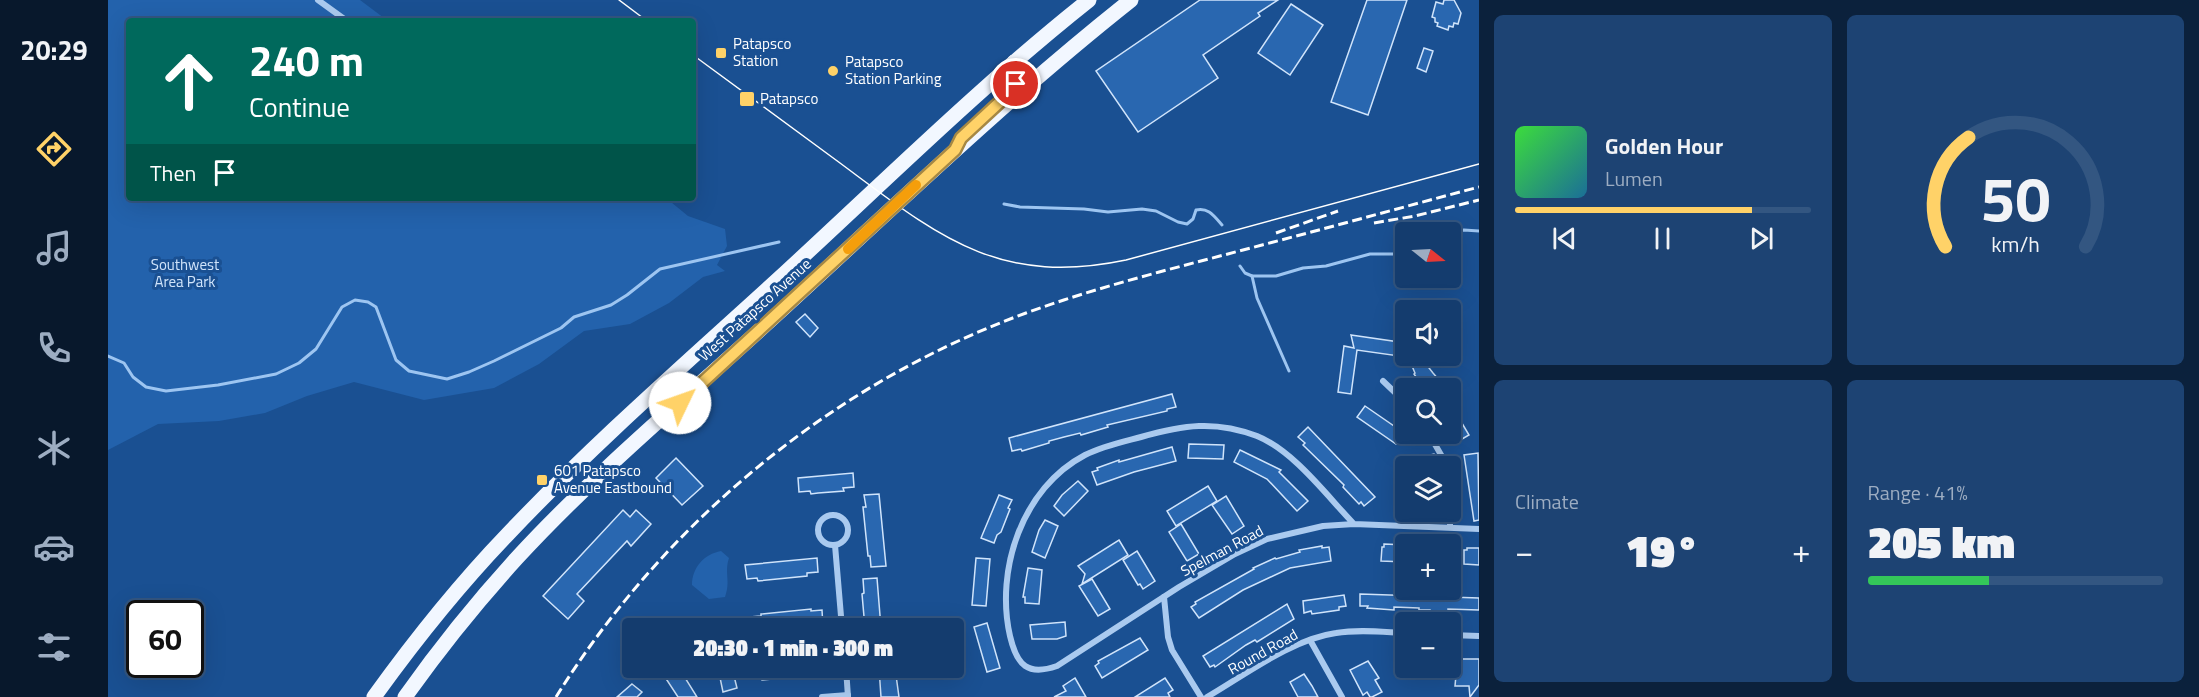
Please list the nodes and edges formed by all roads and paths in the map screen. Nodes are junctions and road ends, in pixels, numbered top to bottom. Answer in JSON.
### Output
{"nodes":[{"id":1,"x":318,"y":0,"type":"edge"},
{"id":2,"x":1089,"y":0,"type":"edge"},
{"id":3,"x":1131,"y":0,"type":"edge"},
{"id":4,"x":343,"y":18,"type":"edge"},
{"id":5,"x":1059,"y":58,"type":"junction"},
{"id":6,"x":1014,"y":62,"type":"junction"},
{"id":7,"x":955,"y":150,"type":"junction"},
{"id":8,"x":1383,"y":381,"type":"dead end"},
{"id":9,"x":1395,"y":392,"type":"edge"},
{"id":10,"x":1450,"y":522,"type":"edge"},
{"id":11,"x":1354,"y":525,"type":"junction"},
{"id":12,"x":1450,"y":528,"type":"junction"},
{"id":13,"x":1479,"y":528,"type":"edge"},
{"id":14,"x":835,"y":545,"type":"junction"},
{"id":15,"x":1164,"y":597,"type":"junction"},
{"id":16,"x":841,"y":618,"type":"edge"},
{"id":17,"x":1395,"y":633,"type":"edge"},
{"id":18,"x":1461,"y":635,"type":"edge"},
{"id":19,"x":1479,"y":636,"type":"edge"},
{"id":20,"x":1310,"y":640,"type":"junction"},
{"id":21,"x":847,"y":678,"type":"edge"},
{"id":22,"x":848,"y":696,"type":"edge"},
{"id":23,"x":374,"y":697,"type":"edge"},
{"id":24,"x":405,"y":697,"type":"edge"},
{"id":25,"x":822,"y":697,"type":"edge"},
{"id":26,"x":1201,"y":697,"type":"edge"},
{"id":27,"x":1208,"y":697,"type":"edge"},
{"id":28,"x":1342,"y":697,"type":"edge"}],
"edges":[{"from":1,"to":4,"type":"street"},
{"from":2,"to":6,"type":"main road","name":"West Patapsco Avenue"},
{"from":3,"to":5,"type":"main road","name":"West Patapsco Avenue"},
{"from":5,"to":6,"type":"main road"},
{"from":5,"to":7,"type":"main road","name":"West Patapsco Avenue"},
{"from":6,"to":7,"type":"main road"},
{"from":6,"to":23,"type":"main road","name":"West Patapsco Avenue"},
{"from":7,"to":24,"type":"main road","name":"West Patapsco Avenue"},
{"from":8,"to":9,"type":"street"},
{"from":10,"to":12,"type":"street"},
{"from":11,"to":12,"type":"street","name":"Spelman Road"},
{"from":11,"to":15,"type":"street","name":"Spelman Road"},
{"from":11,"to":15,"type":"street","name":"Spelman Road"},
{"from":12,"to":13,"type":"street","name":"Spelman Road"},
{"from":14,"to":14,"type":"street"},
{"from":14,"to":16,"type":"street"},
{"from":15,"to":26,"type":"street"},
{"from":17,"to":20,"type":"street","name":"Round Road"},
{"from":18,"to":19,"type":"street"},
{"from":20,"to":27,"type":"street","name":"Round Road"},
{"from":20,"to":28,"type":"street"},
{"from":21,"to":22,"type":"street"},
{"from":22,"to":25,"type":"street"}]}
